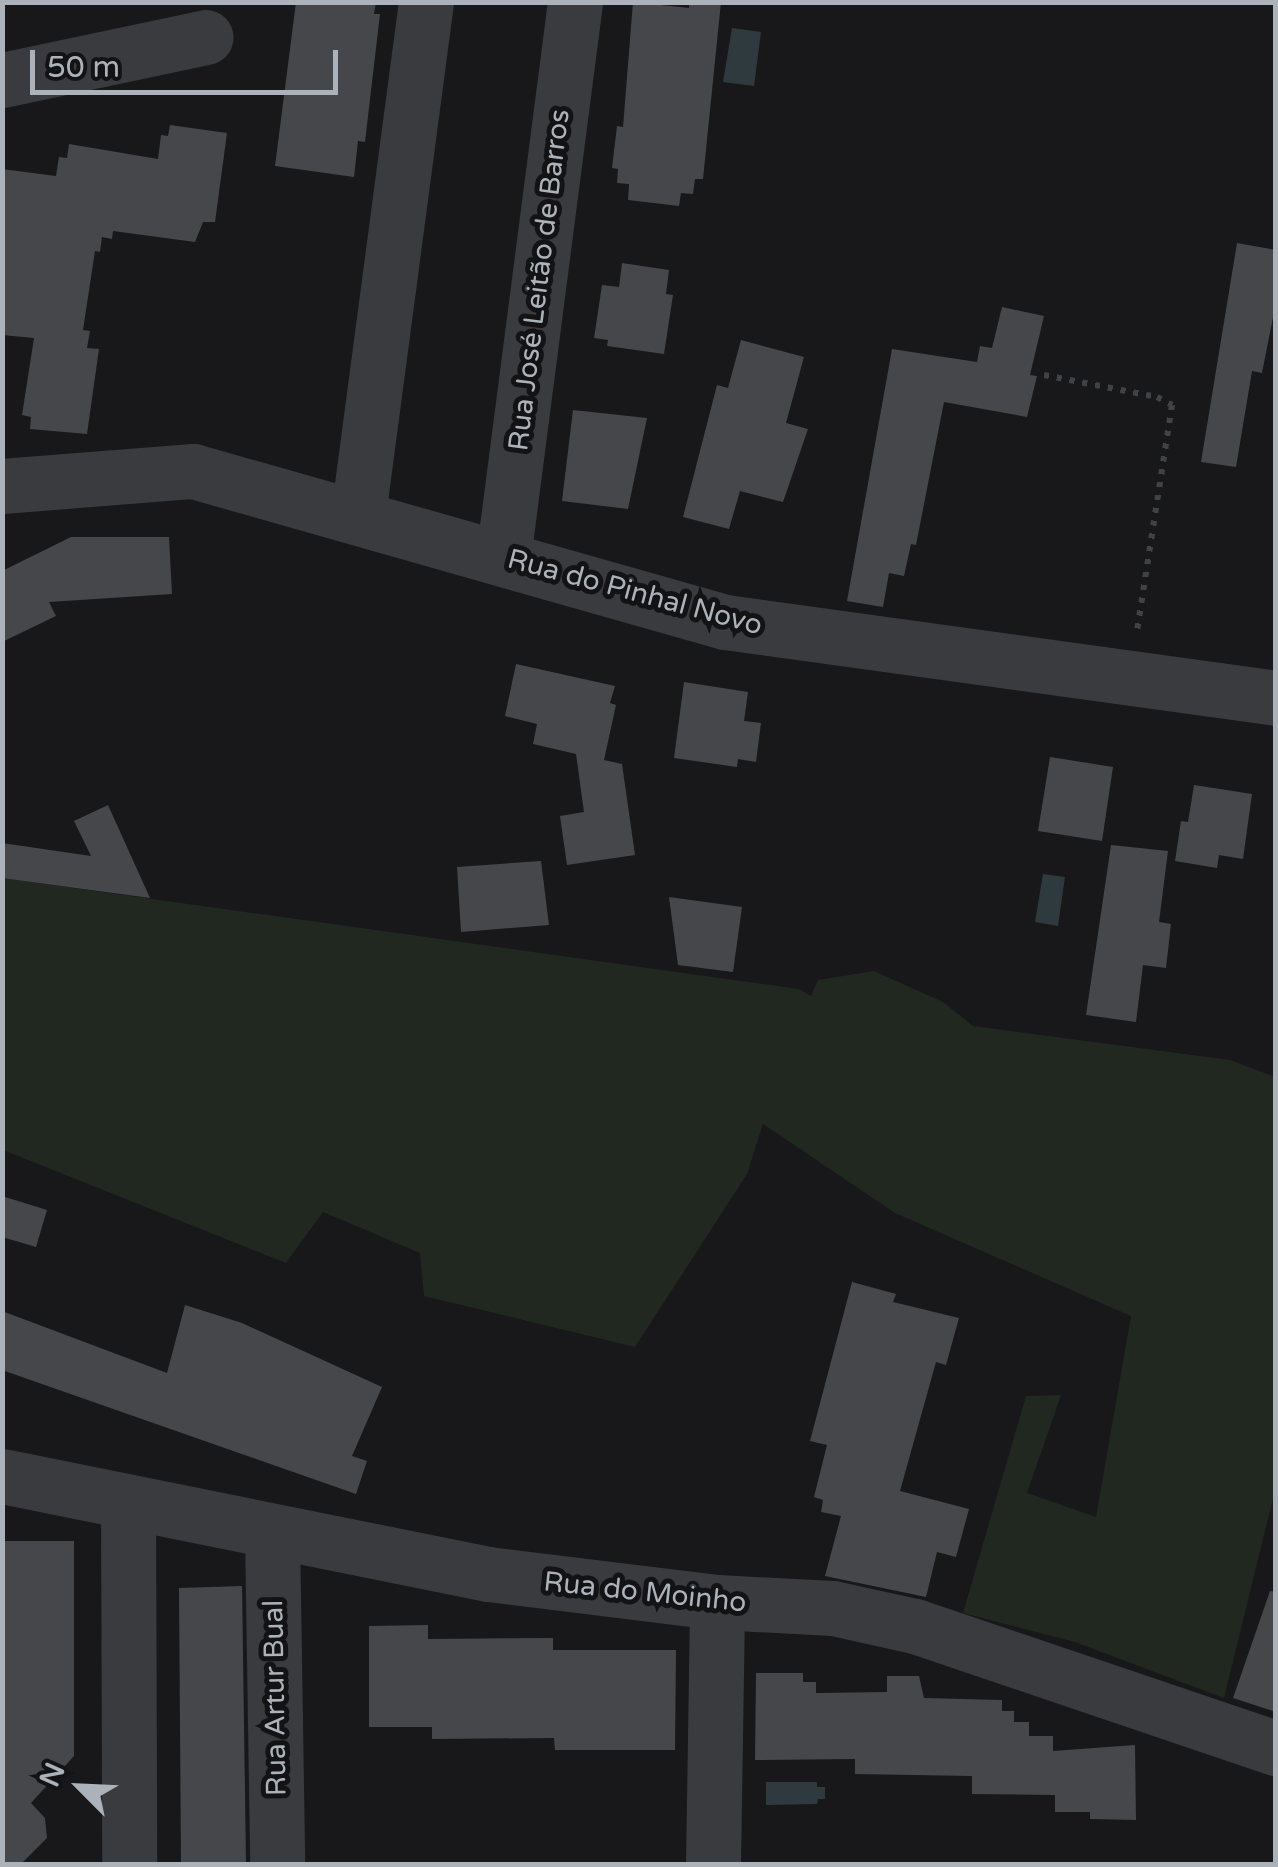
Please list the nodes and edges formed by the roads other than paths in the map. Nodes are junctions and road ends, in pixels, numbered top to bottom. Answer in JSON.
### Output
{"nodes":[{"id":1,"x":426,"y":2,"type":"edge"},
{"id":2,"x":575,"y":2,"type":"edge"},
{"id":3,"x":206,"y":37,"type":"dead end"},
{"id":4,"x":2,"y":80,"type":"edge"},
{"id":5,"x":2,"y":486,"type":"edge"},
{"id":6,"x":358,"y":515,"type":"junction"},
{"id":7,"x":503,"y":558,"type":"junction"},
{"id":8,"x":1276,"y":698,"type":"edge"},
{"id":9,"x":2,"y":1476,"type":"edge"},
{"id":10,"x":128,"y":1502,"type":"junction"},
{"id":11,"x":272,"y":1531,"type":"junction"},
{"id":12,"x":717,"y":1602,"type":"junction"},
{"id":13,"x":1276,"y":1748,"type":"edge"},
{"id":14,"x":129,"y":1864,"type":"edge"},
{"id":15,"x":277,"y":1864,"type":"edge"},
{"id":16,"x":713,"y":1864,"type":"edge"}],
"edges":[{"from":1,"to":6,"type":"street"},
{"from":2,"to":7,"type":"street","name":"Rua José Leitão de Barros"},
{"from":3,"to":4,"type":"street"},
{"from":5,"to":6,"type":"street","name":"Rua do Pinhal Novo"},
{"from":6,"to":7,"type":"street","name":"Rua do Pinhal Novo"},
{"from":7,"to":8,"type":"street","name":"Rua do Pinhal Novo"},
{"from":9,"to":10,"type":"street","name":"Rua do Moinho"},
{"from":10,"to":11,"type":"street","name":"Rua do Moinho"},
{"from":10,"to":14,"type":"street"},
{"from":11,"to":12,"type":"street","name":"Rua do Moinho"},
{"from":11,"to":15,"type":"street","name":"Rua Artur Bual"},
{"from":12,"to":13,"type":"street","name":"Rua do Moinho"},
{"from":12,"to":16,"type":"street"}]}
